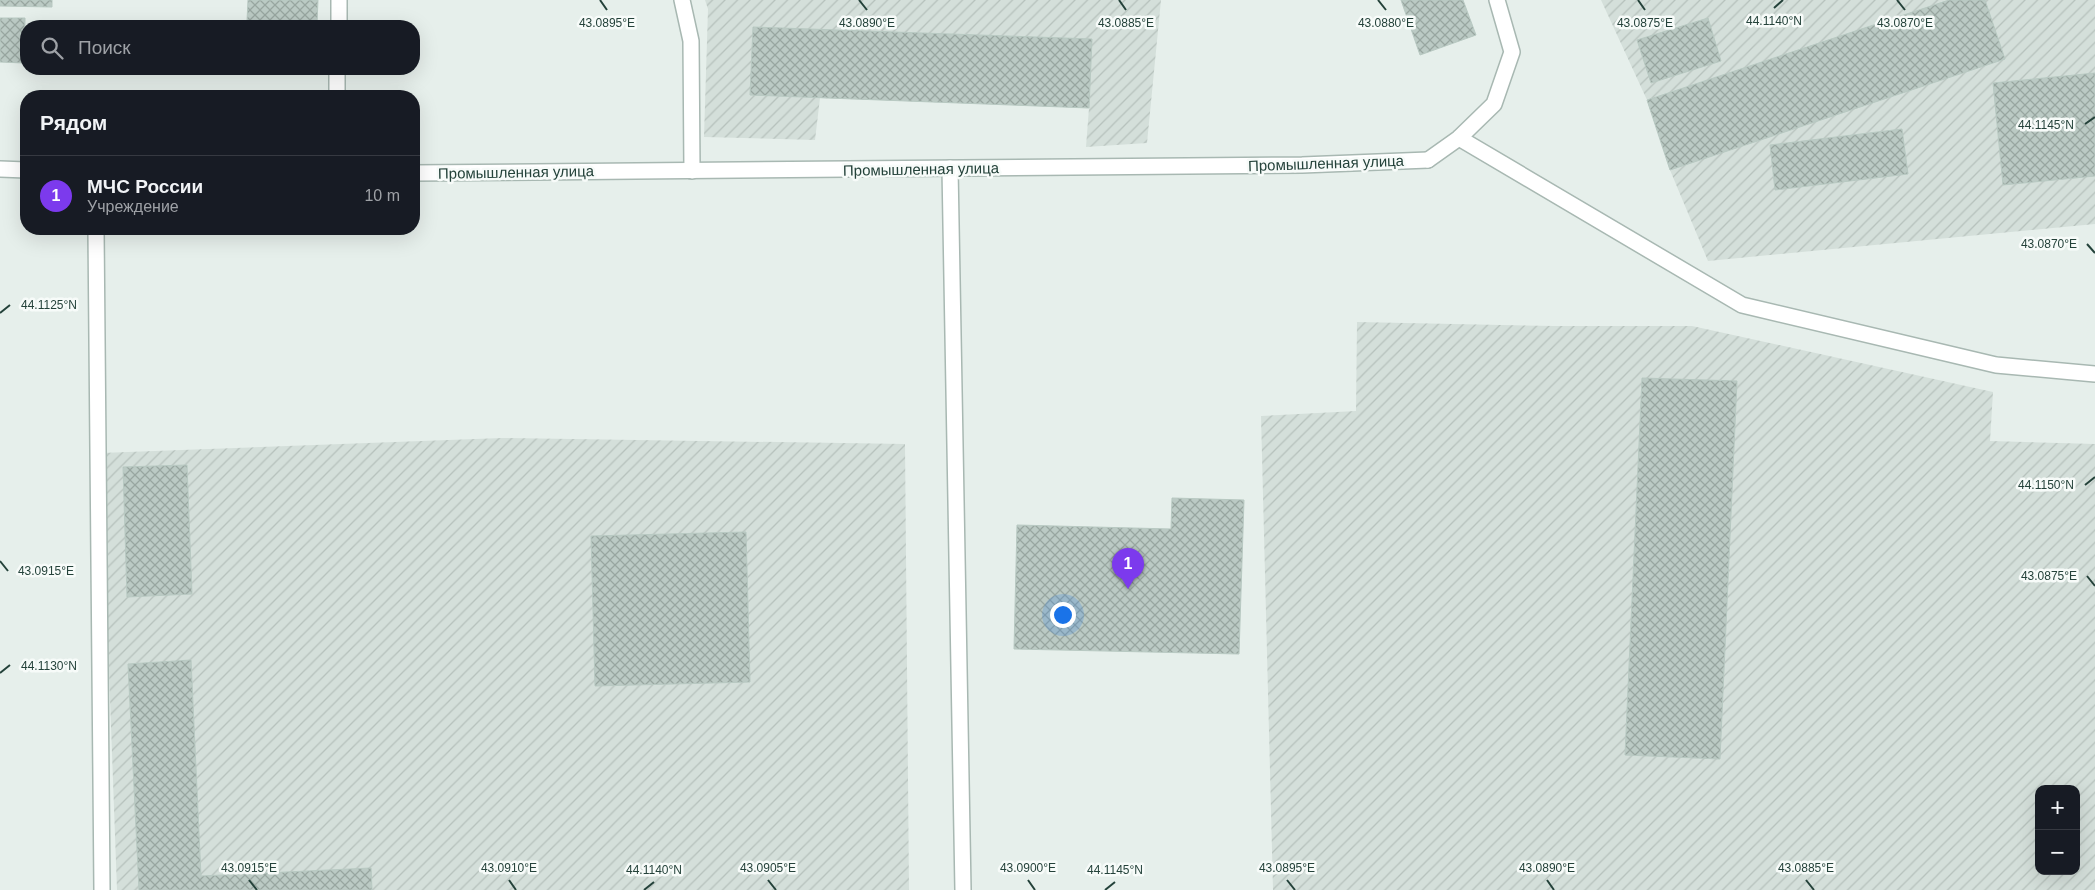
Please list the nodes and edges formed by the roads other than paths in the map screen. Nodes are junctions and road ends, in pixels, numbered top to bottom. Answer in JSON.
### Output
{"nodes":[{"id":1,"x":339,"y":0,"type":"edge"},
{"id":2,"x":682,"y":0,"type":"edge"},
{"id":3,"x":1497,"y":0,"type":"edge"},
{"id":4,"x":339,"y":20,"type":"edge"},
{"id":5,"x":337,"y":75,"type":"edge"},
{"id":6,"x":336,"y":90,"type":"edge"},
{"id":7,"x":1459,"y":138,"type":"junction"},
{"id":8,"x":950,"y":168,"type":"junction"},
{"id":9,"x":0,"y":169,"type":"edge"},
{"id":10,"x":20,"y":170,"type":"edge"},
{"id":11,"x":692,"y":171,"type":"junction"},
{"id":12,"x":420,"y":173,"type":"edge"},
{"id":13,"x":96,"y":235,"type":"edge"},
{"id":14,"x":2095,"y":374,"type":"edge"},
{"id":15,"x":102,"y":890,"type":"edge"},
{"id":16,"x":963,"y":890,"type":"edge"}],
"edges":[{"from":1,"to":4,"type":"street"},
{"from":2,"to":11,"type":"street"},
{"from":3,"to":7,"type":"street"},
{"from":5,"to":6,"type":"street"},
{"from":7,"to":8,"type":"street","name":"Промышленная улица"},
{"from":7,"to":14,"type":"street"},
{"from":8,"to":11,"type":"street","name":"Промышленная улица"},
{"from":8,"to":16,"type":"street"},
{"from":9,"to":10,"type":"street"},
{"from":11,"to":12,"type":"street","name":"Промышленная улица"},
{"from":13,"to":15,"type":"street"}]}
